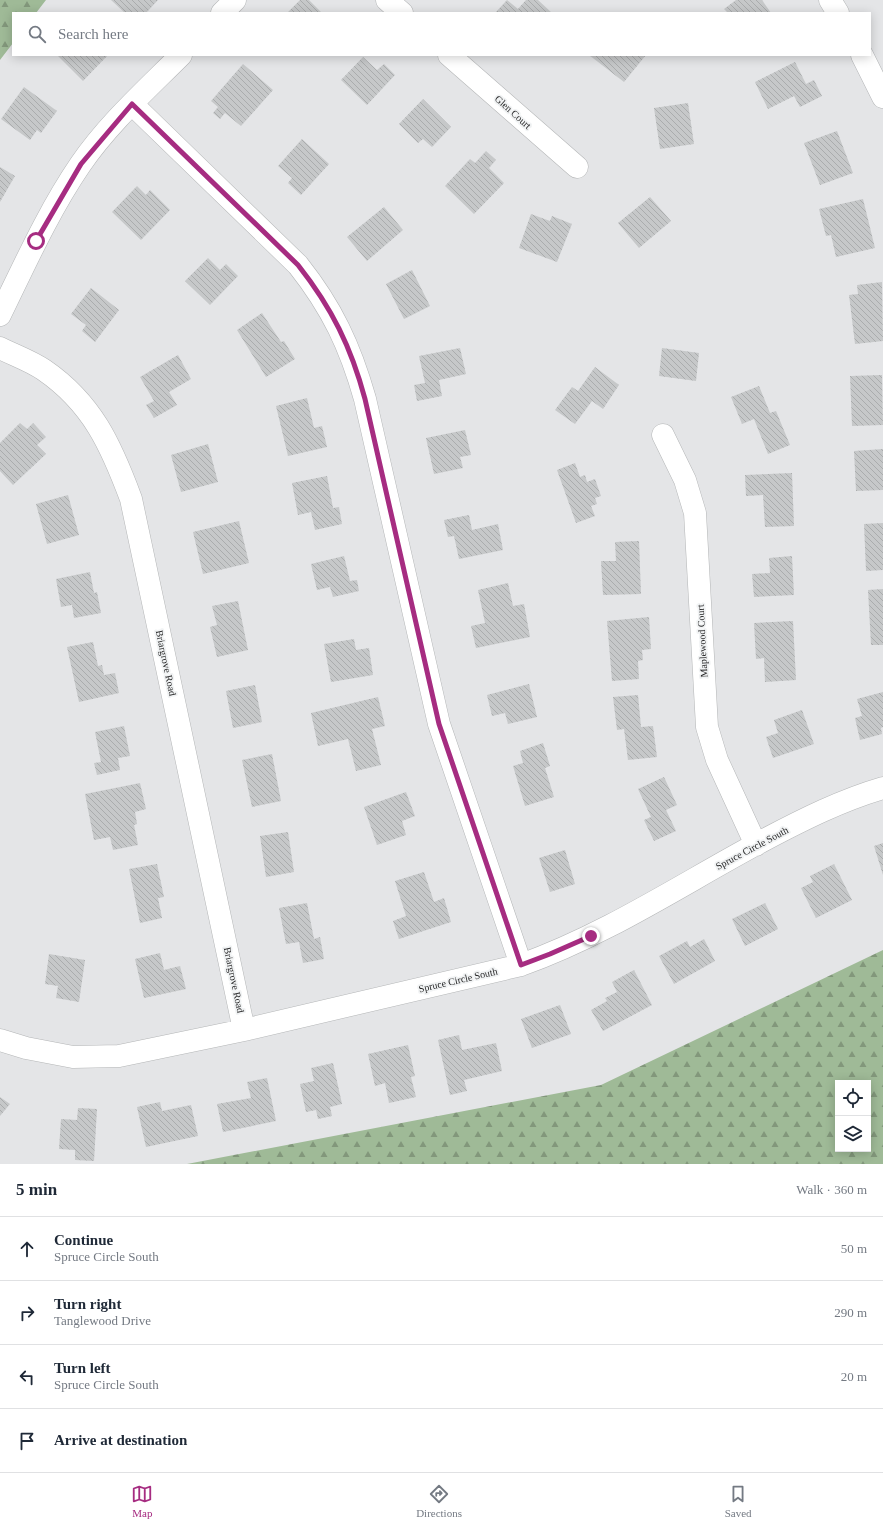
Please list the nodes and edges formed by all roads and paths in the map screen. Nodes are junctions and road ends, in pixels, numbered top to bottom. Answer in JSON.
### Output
{"nodes":[{"id":1,"x":235,"y":0,"type":"edge"},
{"id":2,"x":387,"y":0,"type":"edge"},
{"id":3,"x":830,"y":0,"type":"edge"},
{"id":4,"x":223,"y":12,"type":"edge"},
{"id":5,"x":401,"y":12,"type":"edge"},
{"id":6,"x":837,"y":12,"type":"edge"},
{"id":7,"x":180,"y":56,"type":"edge"},
{"id":8,"x":450,"y":56,"type":"edge"},
{"id":9,"x":862,"y":56,"type":"edge"},
{"id":10,"x":883,"y":97,"type":"edge"},
{"id":11,"x":132,"y":104,"type":"junction"},
{"id":12,"x":577,"y":167,"type":"dead end"},
{"id":13,"x":0,"y":315,"type":"edge"},
{"id":14,"x":0,"y":348,"type":"edge"},
{"id":15,"x":663,"y":435,"type":"dead end"},
{"id":16,"x":883,"y":788,"type":"edge"},
{"id":17,"x":756,"y":845,"type":"junction"},
{"id":18,"x":521,"y":965,"type":"junction"},
{"id":19,"x":244,"y":1030,"type":"junction"},
{"id":20,"x":0,"y":1040,"type":"edge"}],
"edges":[{"from":1,"to":4,"type":"street"},
{"from":2,"to":5,"type":"street"},
{"from":3,"to":6,"type":"street"},
{"from":7,"to":11,"type":"street"},
{"from":8,"to":12,"type":"street","name":"Glen Court"},
{"from":9,"to":10,"type":"street"},
{"from":11,"to":13,"type":"street"},
{"from":11,"to":18,"type":"street"},
{"from":14,"to":19,"type":"street","name":"Briargrove Road"},
{"from":15,"to":17,"type":"street","name":"Maplewood Court"},
{"from":16,"to":17,"type":"street","name":"Spruce Circle South"},
{"from":17,"to":18,"type":"street","name":"Spruce Circle South"},
{"from":18,"to":19,"type":"street","name":"Spruce Circle South"},
{"from":19,"to":20,"type":"street","name":"Spruce Circle South"}]}
